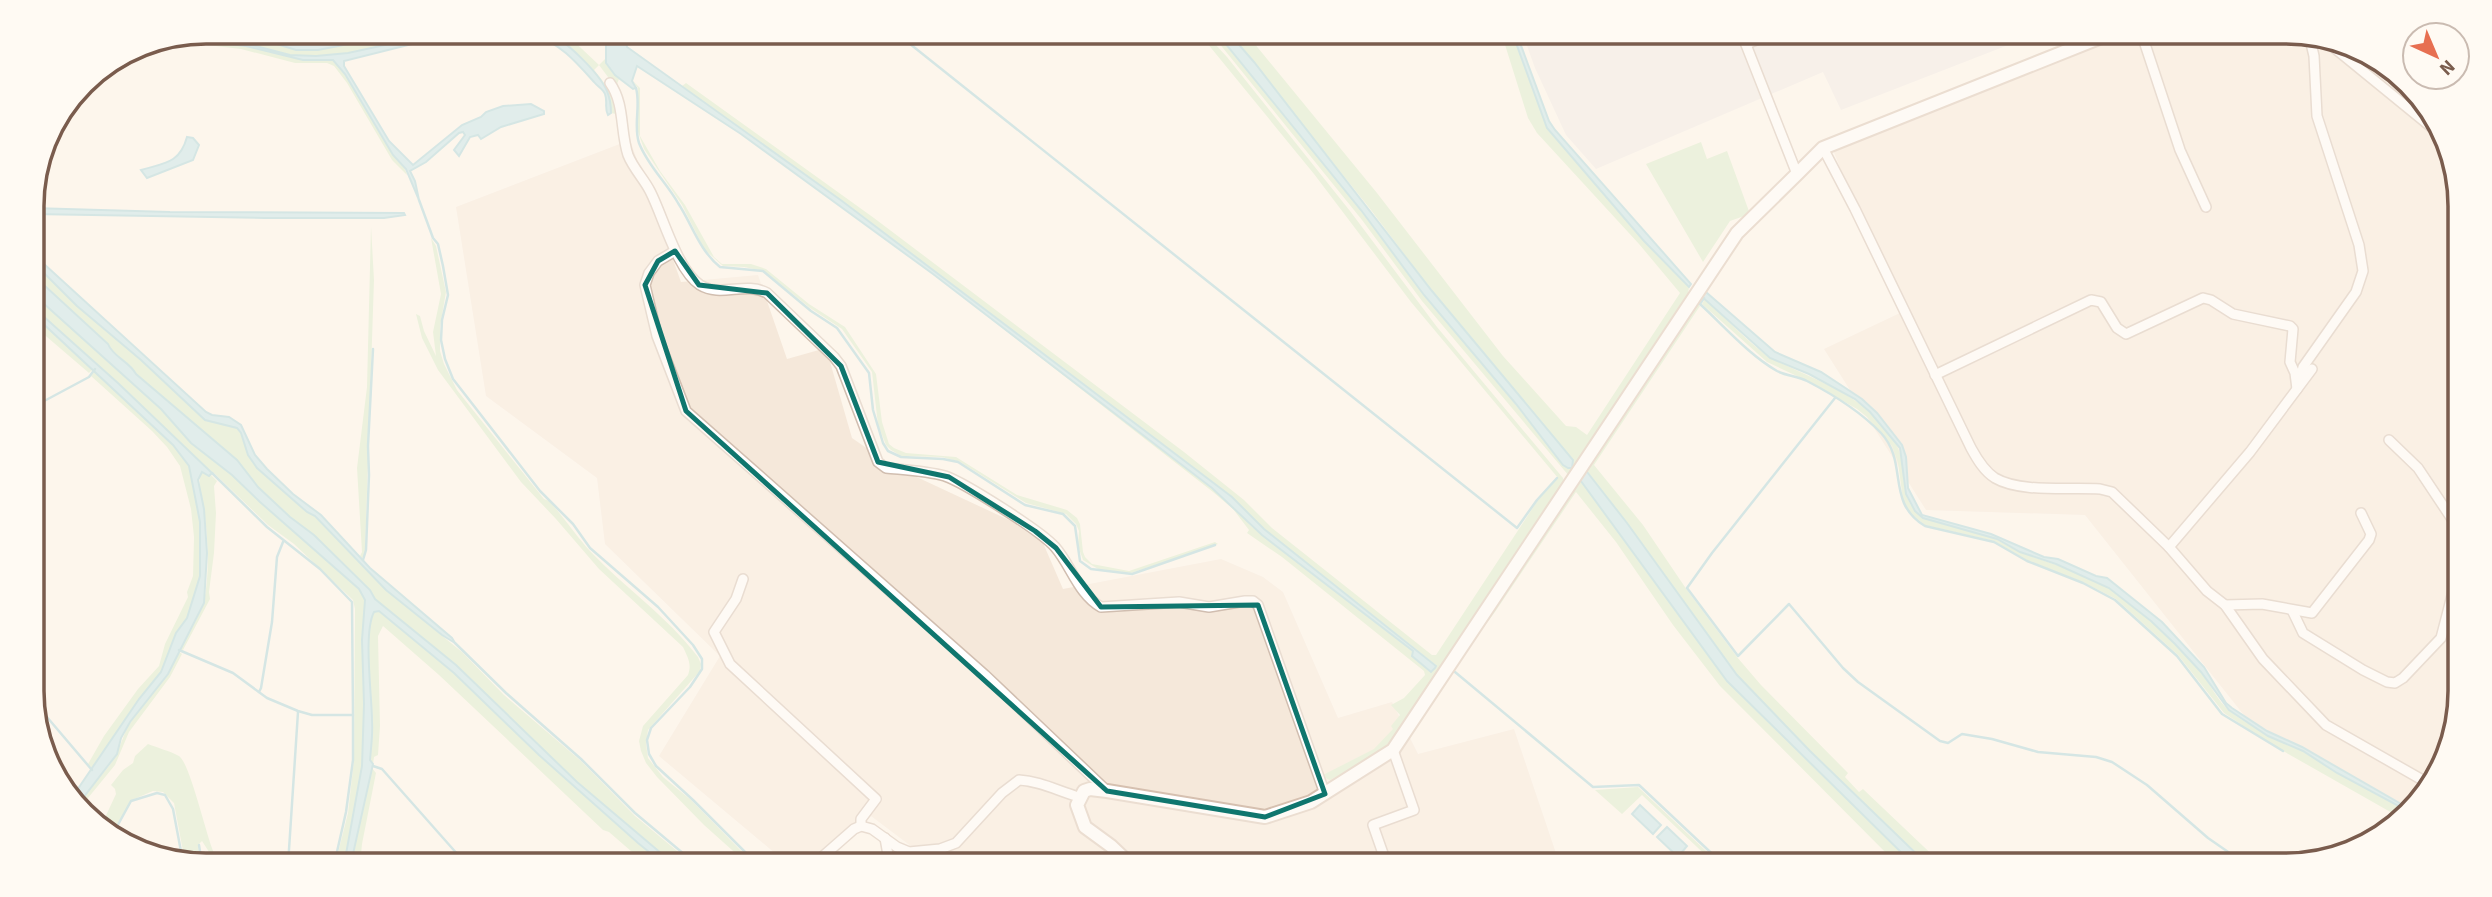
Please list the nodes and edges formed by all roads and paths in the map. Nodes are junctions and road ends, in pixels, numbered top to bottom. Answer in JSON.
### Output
{"nodes":[{"id":1,"x":1746,"y":44,"type":"edge"},
{"id":2,"x":2085,"y":44,"type":"edge"},
{"id":3,"x":2144,"y":44,"type":"edge"},
{"id":4,"x":2312,"y":46,"type":"edge"},
{"id":5,"x":2341,"y":53,"type":"edge"},
{"id":6,"x":610,"y":83,"type":"dead end"},
{"id":7,"x":2425,"y":122,"type":"edge"},
{"id":8,"x":1823,"y":148,"type":"junction"},
{"id":9,"x":1797,"y":174,"type":"junction"},
{"id":10,"x":2207,"y":207,"type":"dead end"},
{"id":11,"x":675,"y":251,"type":"junction"},
{"id":12,"x":2312,"y":369,"type":"dead end"},
{"id":13,"x":1934,"y":375,"type":"junction"},
{"id":14,"x":2297,"y":389,"type":"junction"},
{"id":15,"x":2389,"y":440,"type":"dead end"},
{"id":16,"x":2361,"y":513,"type":"dead end"},
{"id":17,"x":2448,"y":513,"type":"edge"},
{"id":18,"x":2169,"y":547,"type":"junction"},
{"id":19,"x":743,"y":579,"type":"dead end"},
{"id":20,"x":2225,"y":605,"type":"junction"},
{"id":21,"x":2292,"y":610,"type":"junction"},
{"id":22,"x":2448,"y":611,"type":"edge"},
{"id":23,"x":1393,"y":750,"type":"junction"},
{"id":24,"x":2422,"y":780,"type":"edge"},
{"id":25,"x":1107,"y":791,"type":"junction"},
{"id":26,"x":1325,"y":794,"type":"junction"},
{"id":27,"x":1079,"y":797,"type":"junction"},
{"id":28,"x":861,"y":826,"type":"junction"},
{"id":29,"x":884,"y":838,"type":"junction"},
{"id":30,"x":827,"y":853,"type":"edge"},
{"id":31,"x":888,"y":853,"type":"edge"},
{"id":32,"x":1118,"y":853,"type":"edge"},
{"id":33,"x":1383,"y":853,"type":"edge"}],
"edges":[{"from":1,"to":9,"type":"street"},
{"from":2,"to":8,"type":"street"},
{"from":3,"to":10,"type":"street"},
{"from":4,"to":14,"type":"street"},
{"from":5,"to":7,"type":"street"},
{"from":6,"to":11,"type":"street"},
{"from":8,"to":9,"type":"street"},
{"from":8,"to":13,"type":"street"},
{"from":9,"to":23,"type":"street"},
{"from":11,"to":25,"type":"street"},
{"from":11,"to":26,"type":"street"},
{"from":12,"to":14,"type":"street"},
{"from":13,"to":14,"type":"street"},
{"from":13,"to":18,"type":"street"},
{"from":14,"to":18,"type":"street"},
{"from":15,"to":17,"type":"street"},
{"from":16,"to":21,"type":"street"},
{"from":18,"to":20,"type":"street"},
{"from":19,"to":28,"type":"street"},
{"from":20,"to":21,"type":"street"},
{"from":20,"to":24,"type":"street"},
{"from":21,"to":22,"type":"street"},
{"from":23,"to":26,"type":"street"},
{"from":23,"to":33,"type":"street"},
{"from":25,"to":26,"type":"street"},
{"from":25,"to":27,"type":"street"},
{"from":27,"to":29,"type":"street"},
{"from":27,"to":32,"type":"street"},
{"from":28,"to":29,"type":"street"},
{"from":28,"to":30,"type":"street"},
{"from":29,"to":31,"type":"street"}]}
